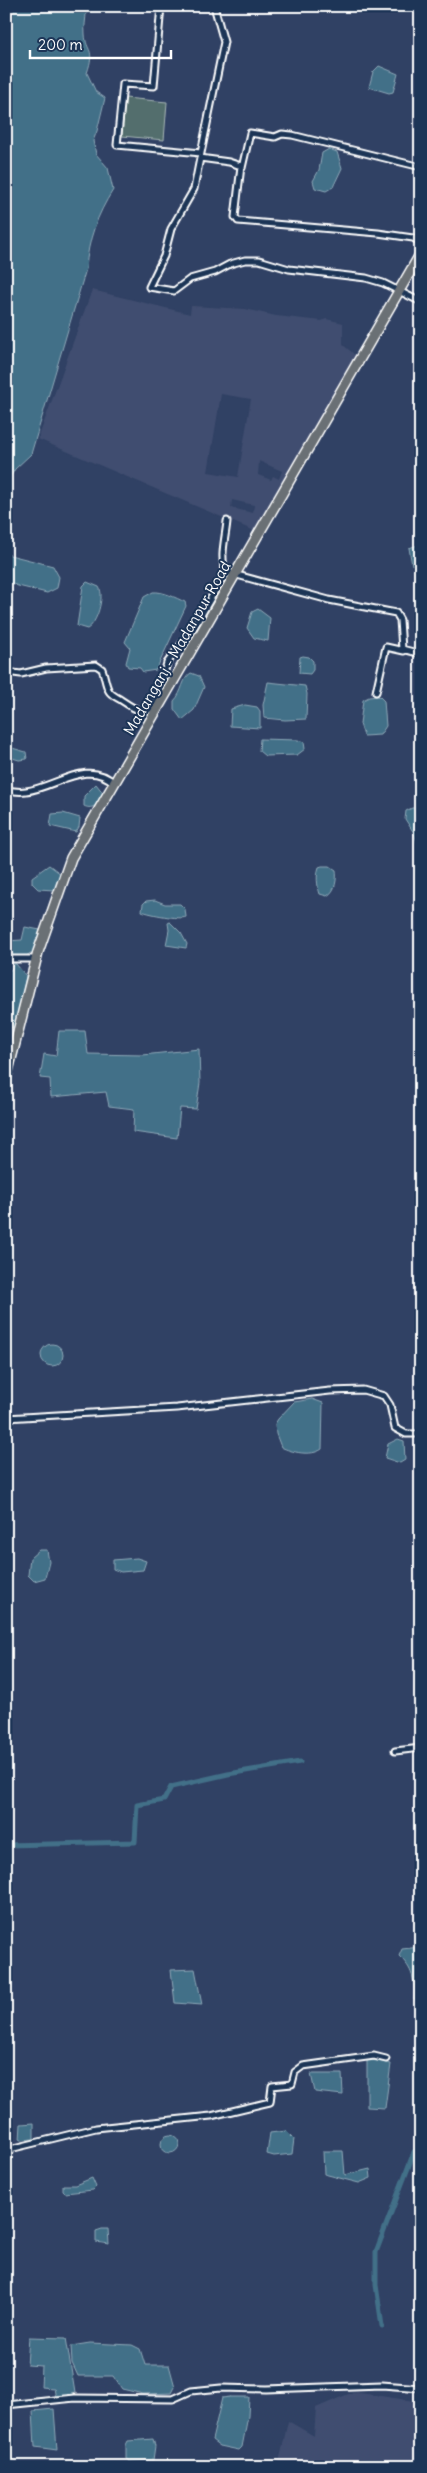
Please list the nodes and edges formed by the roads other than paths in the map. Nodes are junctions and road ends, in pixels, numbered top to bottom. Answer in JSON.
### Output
{"nodes":[{"id":1,"x":162,"y":6,"type":"edge"},
{"id":2,"x":214,"y":6,"type":"edge"},
{"id":3,"x":201,"y":156,"type":"junction"},
{"id":4,"x":421,"y":167,"type":"edge"},
{"id":5,"x":242,"y":169,"type":"junction"},
{"id":6,"x":421,"y":243,"type":"edge"},
{"id":7,"x":421,"y":253,"type":"edge"},
{"id":8,"x":398,"y":292,"type":"junction"},
{"id":9,"x":421,"y":302,"type":"edge"},
{"id":10,"x":227,"y":521,"type":"dead end"},
{"id":11,"x":226,"y":572,"type":"junction"},
{"id":12,"x":235,"y":576,"type":"junction"},
{"id":13,"x":404,"y":651,"type":"junction"},
{"id":14,"x":421,"y":654,"type":"edge"},
{"id":15,"x":6,"y":672,"type":"edge"},
{"id":16,"x":376,"y":692,"type":"dead end"},
{"id":17,"x":114,"y":784,"type":"junction"},
{"id":18,"x":6,"y":790,"type":"edge"},
{"id":19,"x":6,"y":958,"type":"edge"},
{"id":20,"x":36,"y":959,"type":"junction"},
{"id":21,"x":6,"y":1079,"type":"edge"},
{"id":22,"x":6,"y":1418,"type":"edge"},
{"id":23,"x":421,"y":1434,"type":"edge"},
{"id":24,"x":421,"y":1748,"type":"edge"},
{"id":25,"x":395,"y":1751,"type":"dead end"},
{"id":26,"x":386,"y":2060,"type":"dead end"},
{"id":27,"x":6,"y":2150,"type":"edge"},
{"id":28,"x":421,"y":2388,"type":"edge"},
{"id":29,"x":6,"y":2405,"type":"edge"}],
"edges":[{"from":1,"to":3,"type":"street"},
{"from":2,"to":3,"type":"street"},
{"from":3,"to":5,"type":"street"},
{"from":3,"to":8,"type":"street"},
{"from":4,"to":5,"type":"street"},
{"from":5,"to":6,"type":"street"},
{"from":7,"to":8,"type":"main road","name":"Madanganj - Madanpur Road"},
{"from":8,"to":9,"type":"street"},
{"from":8,"to":12,"type":"main road","name":"Madanganj - Madanpur Road"},
{"from":10,"to":11,"type":"street"},
{"from":11,"to":12,"type":"street"},
{"from":11,"to":15,"type":"street"},
{"from":12,"to":13,"type":"street"},
{"from":12,"to":17,"type":"main road","name":"Madanganj - Madanpur Road"},
{"from":13,"to":14,"type":"street"},
{"from":13,"to":16,"type":"street"},
{"from":17,"to":18,"type":"street"},
{"from":17,"to":20,"type":"main road","name":"Madanganj - Madanpur Road"},
{"from":19,"to":20,"type":"street"},
{"from":20,"to":21,"type":"main road","name":"Madanganj - Madanpur Road"},
{"from":22,"to":23,"type":"street"},
{"from":24,"to":25,"type":"street"},
{"from":26,"to":27,"type":"street"},
{"from":28,"to":29,"type":"street"}]}
